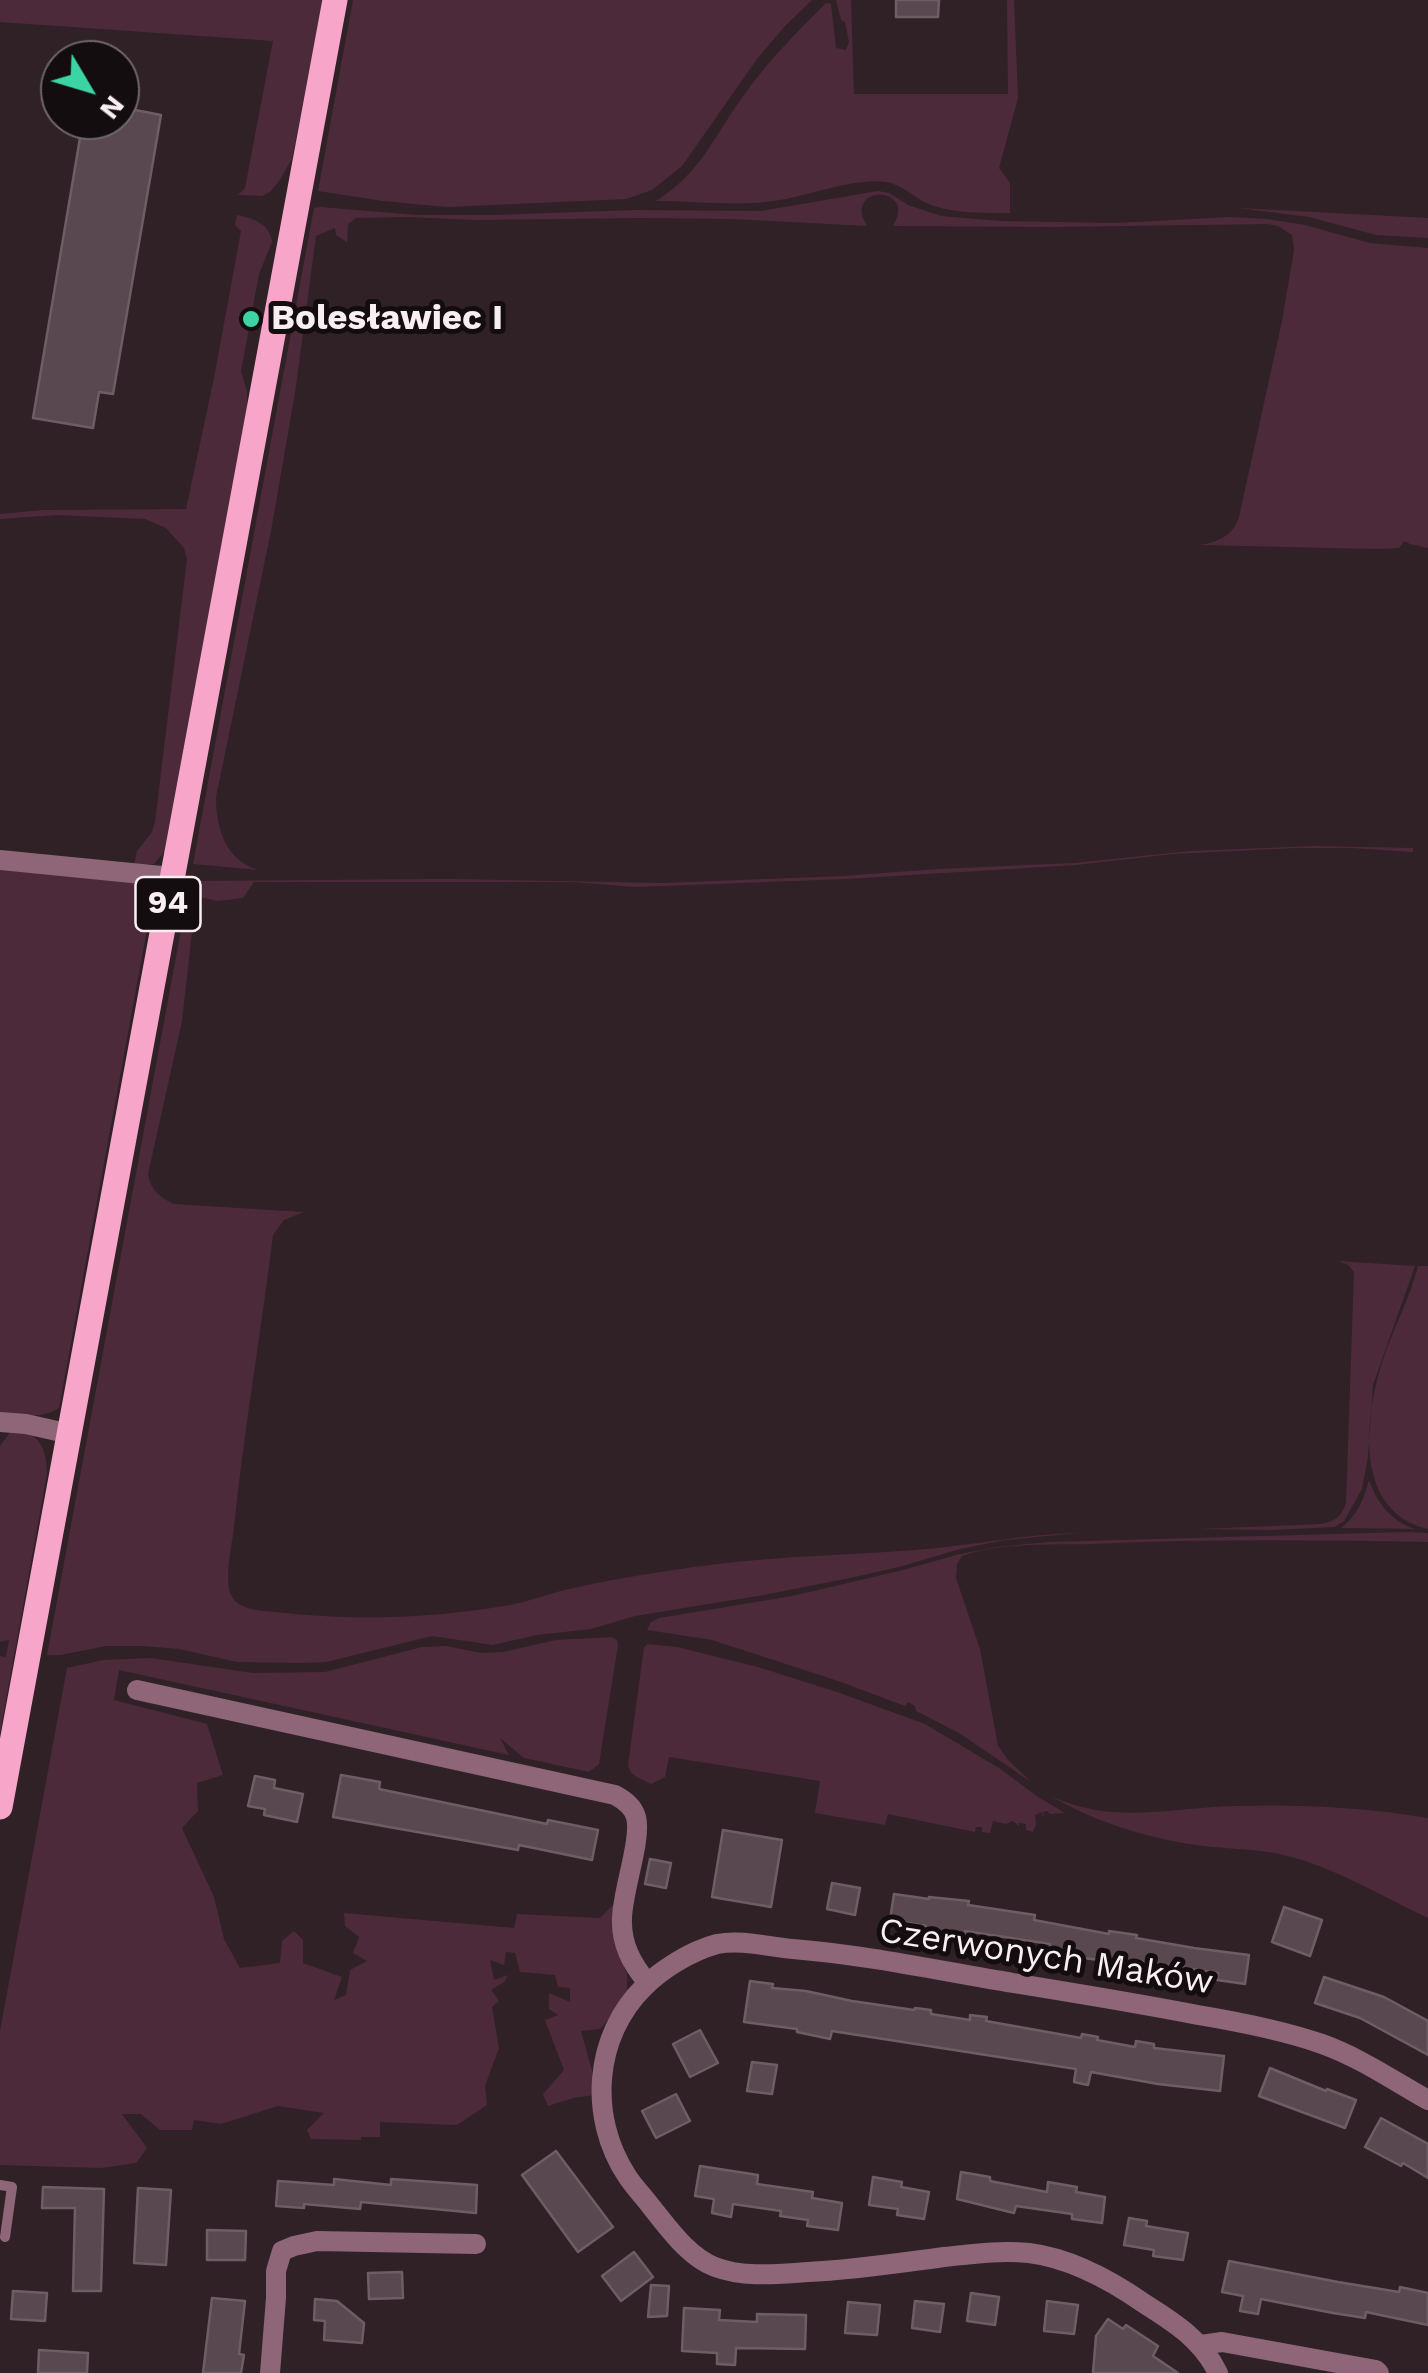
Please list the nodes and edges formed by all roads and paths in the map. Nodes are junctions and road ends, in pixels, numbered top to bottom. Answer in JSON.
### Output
{"nodes":[{"id":1,"x":335,"y":0,"type":"edge"},
{"id":2,"x":0,"y":860,"type":"edge"},
{"id":3,"x":172,"y":877,"type":"junction"},
{"id":4,"x":0,"y":1422,"type":"edge"},
{"id":5,"x":70,"y":1434,"type":"junction"},
{"id":6,"x":137,"y":1690,"type":"dead end"},
{"id":7,"x":0,"y":1807,"type":"edge"},
{"id":8,"x":648,"y":1983,"type":"junction"},
{"id":9,"x":1428,"y":2100,"type":"edge"},
{"id":10,"x":0,"y":2185,"type":"edge"},
{"id":11,"x":5,"y":2237,"type":"dead end"},
{"id":12,"x":476,"y":2244,"type":"dead end"},
{"id":13,"x":1201,"y":2345,"type":"junction"},
{"id":14,"x":270,"y":2373,"type":"edge"},
{"id":15,"x":1218,"y":2373,"type":"edge"},
{"id":16,"x":1379,"y":2373,"type":"edge"}],
"edges":[{"from":1,"to":3,"type":"main road","number":"94"},
{"from":2,"to":3,"type":"street"},
{"from":3,"to":5,"type":"main road","number":"94"},
{"from":4,"to":5,"type":"street"},
{"from":5,"to":7,"type":"main road","number":"94"},
{"from":6,"to":8,"type":"street"},
{"from":8,"to":9,"type":"street","name":"Czerwonych Maków"},
{"from":8,"to":13,"type":"street","name":"Czerwonych Maków"},
{"from":10,"to":11,"type":"lane"},
{"from":12,"to":14,"type":"street"},
{"from":13,"to":15,"type":"street","name":"Czerwonych Maków"},
{"from":13,"to":16,"type":"street"}]}
